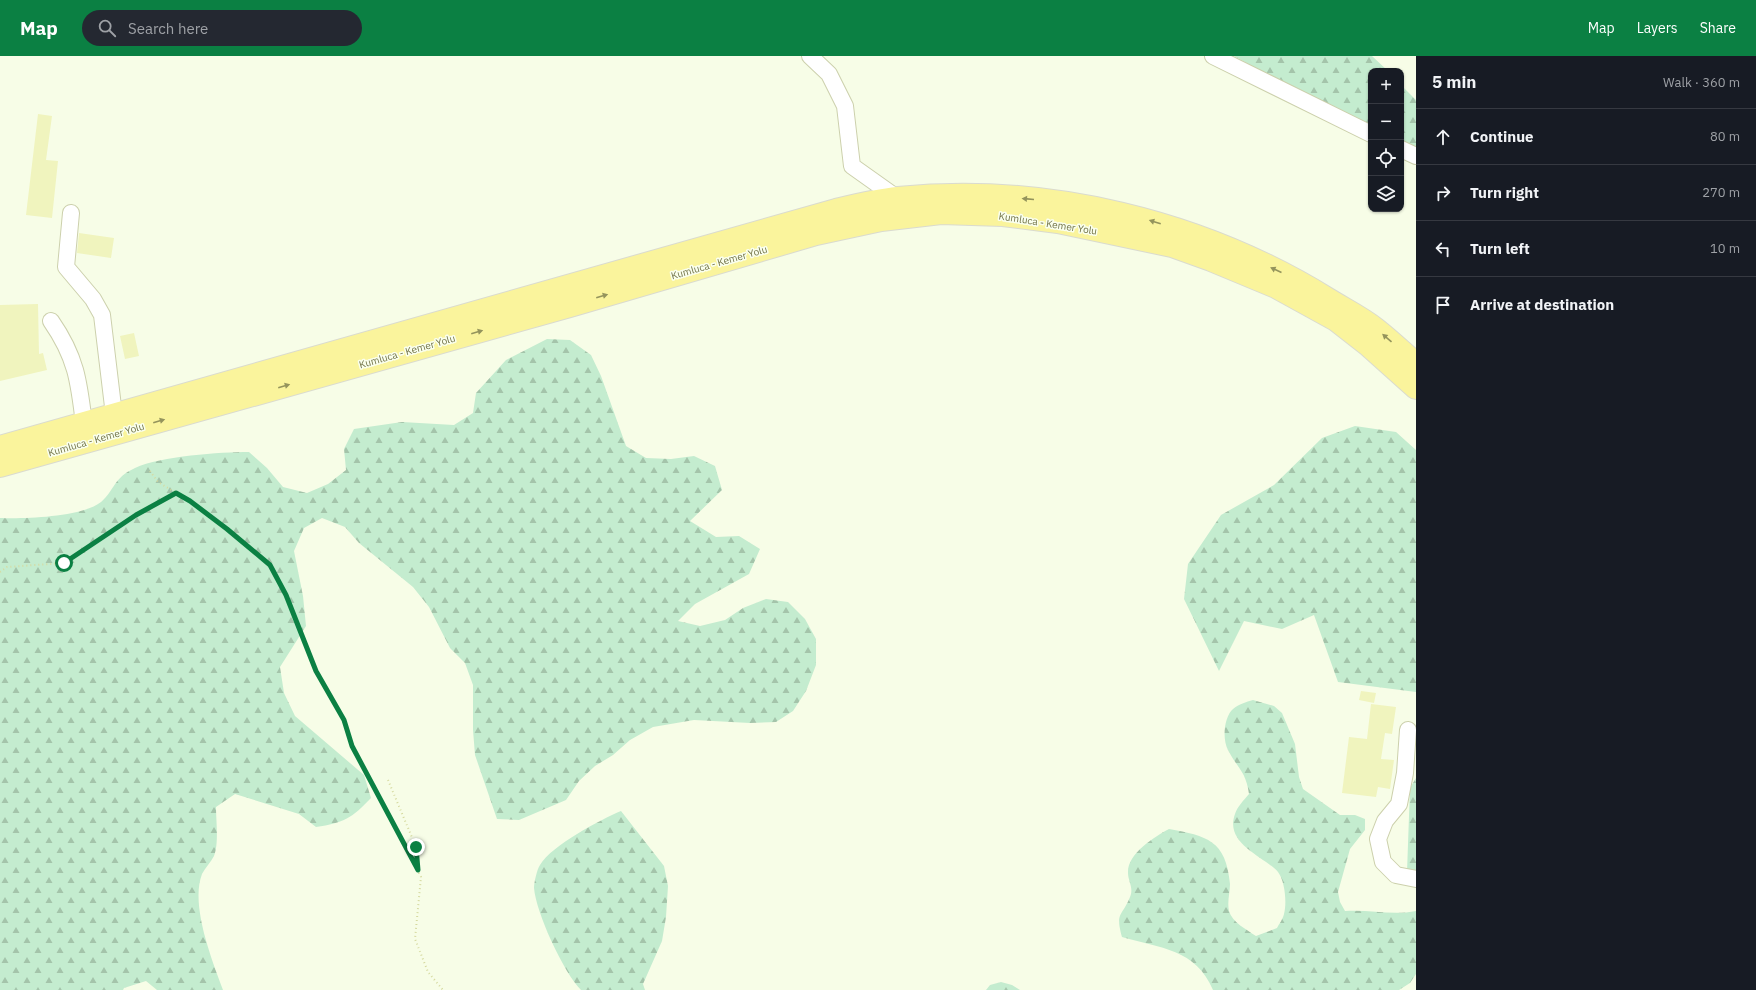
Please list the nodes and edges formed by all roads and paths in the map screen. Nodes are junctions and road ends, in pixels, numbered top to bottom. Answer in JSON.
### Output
{"nodes":[{"id":1,"x":810,"y":56,"type":"edge"},
{"id":2,"x":1214,"y":56,"type":"edge"},
{"id":3,"x":1368,"y":133,"type":"edge"},
{"id":4,"x":1404,"y":150,"type":"edge"},
{"id":5,"x":1416,"y":156,"type":"edge"},
{"id":6,"x":897,"y":198,"type":"junction"},
{"id":7,"x":71,"y":213,"type":"dead end"},
{"id":8,"x":50,"y":321,"type":"dead end"},
{"id":9,"x":1416,"y":364,"type":"edge"},
{"id":10,"x":1416,"y":388,"type":"edge"},
{"id":11,"x":114,"y":416,"type":"junction"},
{"id":12,"x":84,"y":424,"type":"junction"},
{"id":13,"x":0,"y":447,"type":"edge"},
{"id":14,"x":0,"y":466,"type":"edge"},
{"id":15,"x":150,"y":471,"type":"dead end"},
{"id":16,"x":176,"y":493,"type":"junction"},
{"id":17,"x":0,"y":572,"type":"edge"},
{"id":18,"x":1408,"y":730,"type":"dead end"},
{"id":19,"x":388,"y":780,"type":"dead end"},
{"id":20,"x":418,"y":870,"type":"junction"},
{"id":21,"x":1416,"y":879,"type":"edge"},
{"id":22,"x":443,"y":990,"type":"edge"}],
"edges":[{"from":1,"to":6,"type":"street"},
{"from":2,"to":3,"type":"street"},
{"from":4,"to":5,"type":"street"},
{"from":9,"to":6,"type":"highway","name":"Kumluca - Kemer Yolu","one_way":true},
{"from":6,"to":11,"type":"highway","name":"Kumluca - Kemer Yolu"},
{"from":7,"to":11,"type":"street"},
{"from":8,"to":12,"type":"street"},
{"from":14,"to":10,"type":"highway","name":"Kumluca - Kemer Yolu","one_way":true},
{"from":11,"to":12,"type":"highway","name":"Kumluca - Kemer Yolu"},
{"from":12,"to":13,"type":"highway","name":"Kumluca - Kemer Yolu"},
{"from":15,"to":16,"type":"path"},
{"from":16,"to":17,"type":"path"},
{"from":16,"to":20,"type":"path"},
{"from":18,"to":21,"type":"street"},
{"from":19,"to":20,"type":"path"},
{"from":20,"to":22,"type":"path"}]}
